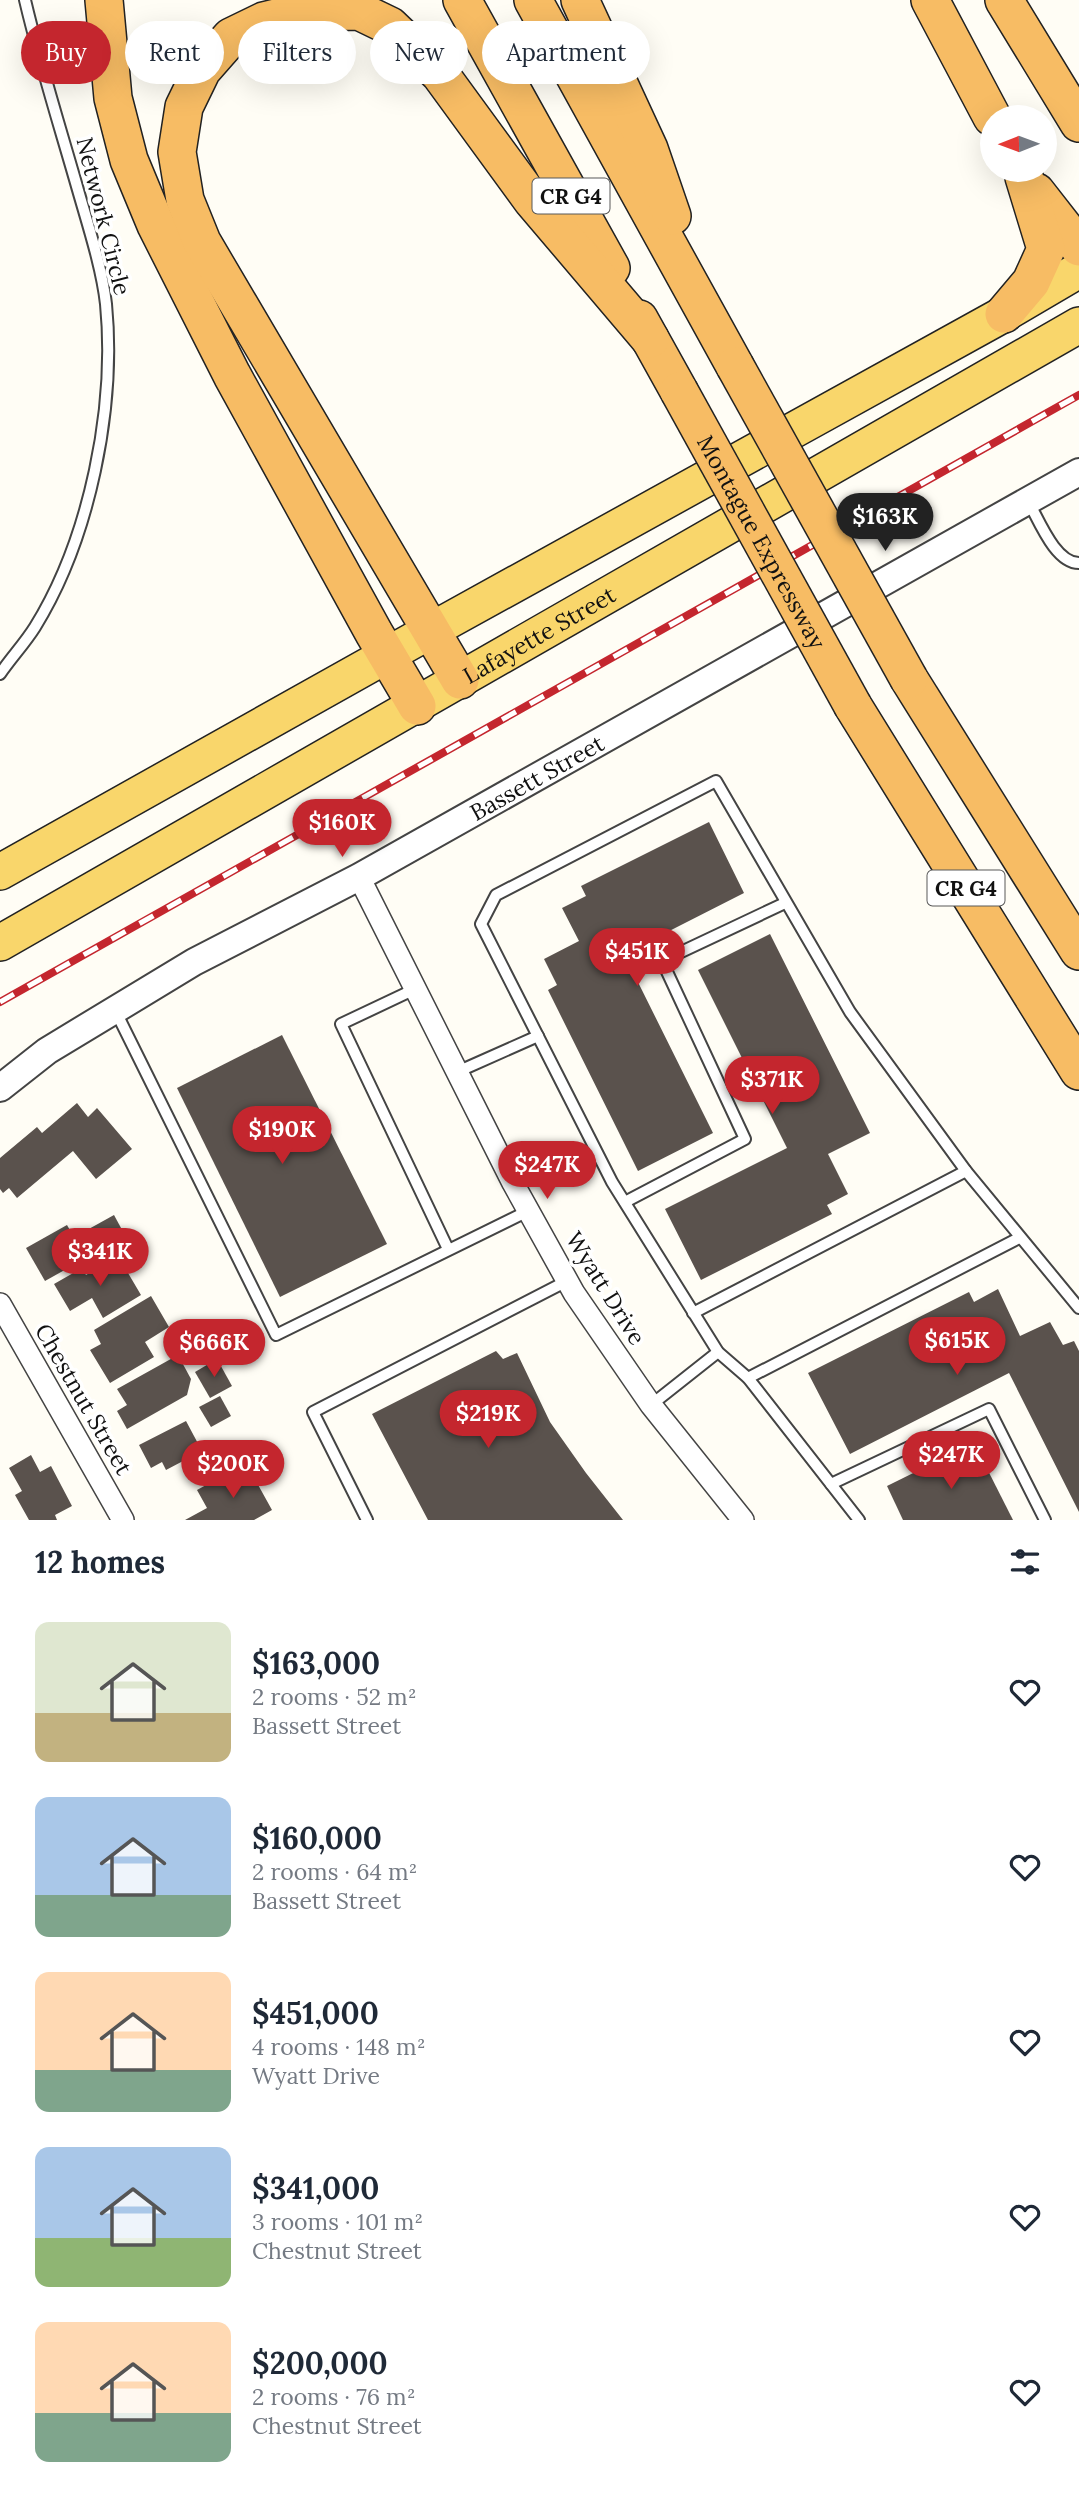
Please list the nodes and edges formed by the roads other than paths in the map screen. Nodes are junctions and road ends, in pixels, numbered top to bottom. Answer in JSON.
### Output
{"nodes":[{"id":1,"x":25,"y":0,"type":"edge"},
{"id":2,"x":104,"y":0,"type":"edge"},
{"id":3,"x":462,"y":0,"type":"edge"},
{"id":4,"x":533,"y":0,"type":"edge"},
{"id":5,"x":580,"y":0,"type":"edge"},
{"id":6,"x":930,"y":0,"type":"edge"},
{"id":7,"x":1004,"y":0,"type":"edge"},
{"id":8,"x":986,"y":105,"type":"edge"},
{"id":9,"x":1079,"y":122,"type":"edge"},
{"id":10,"x":1025,"y":182,"type":"edge"},
{"id":11,"x":1029,"y":182,"type":"edge"},
{"id":12,"x":1079,"y":247,"type":"edge"},
{"id":13,"x":1079,"y":270,"type":"edge"},
{"id":14,"x":706,"y":313,"type":"junction"},
{"id":15,"x":1004,"y":314,"type":"junction"},
{"id":16,"x":1079,"y":325,"type":"edge"},
{"id":17,"x":650,"y":339,"type":"junction"},
{"id":18,"x":1079,"y":472,"type":"edge"},
{"id":19,"x":1028,"y":501,"type":"junction"},
{"id":20,"x":1079,"y":563,"type":"edge"},
{"id":21,"x":430,"y":631,"type":"junction"},
{"id":22,"x":386,"y":655,"type":"junction"},
{"id":23,"x":0,"y":674,"type":"edge"},
{"id":24,"x":460,"y":680,"type":"junction"},
{"id":25,"x":417,"y":706,"type":"junction"},
{"id":26,"x":0,"y":872,"type":"edge"},
{"id":27,"x":359,"y":877,"type":"junction"},
{"id":28,"x":785,"y":903,"type":"junction"},
{"id":29,"x":0,"y":943,"type":"edge"},
{"id":30,"x":1079,"y":951,"type":"edge"},
{"id":31,"x":415,"y":989,"type":"junction"},
{"id":32,"x":115,"y":1010,"type":"junction"},
{"id":33,"x":538,"y":1036,"type":"junction"},
{"id":34,"x":1079,"y":1071,"type":"edge"},
{"id":35,"x":457,"y":1072,"type":"junction"},
{"id":36,"x":0,"y":1088,"type":"edge"},
{"id":37,"x":966,"y":1171,"type":"junction"},
{"id":38,"x":625,"y":1202,"type":"junction"},
{"id":39,"x":528,"y":1210,"type":"junction"},
{"id":40,"x":1019,"y":1238,"type":"junction"},
{"id":41,"x":448,"y":1250,"type":"junction"},
{"id":42,"x":567,"y":1281,"type":"junction"},
{"id":43,"x":0,"y":1304,"type":"edge"},
{"id":44,"x":1079,"y":1308,"type":"edge"},
{"id":45,"x":693,"y":1312,"type":"junction"},
{"id":46,"x":718,"y":1352,"type":"junction"},
{"id":47,"x":748,"y":1378,"type":"junction"},
{"id":48,"x":651,"y":1405,"type":"junction"},
{"id":49,"x":831,"y":1484,"type":"junction"},
{"id":50,"x":736,"y":1518,"type":"edge"},
{"id":51,"x":123,"y":1520,"type":"edge"},
{"id":52,"x":367,"y":1520,"type":"edge"},
{"id":53,"x":859,"y":1520,"type":"edge"},
{"id":54,"x":1045,"y":1520,"type":"edge"}],
"edges":[{"from":1,"to":23,"type":"lane","name":"Network Circle"},
{"from":2,"to":22,"type":"highway"},
{"from":3,"to":17,"type":"highway","name":"Montague Expressway","number":"CR G4"},
{"from":4,"to":14,"type":"highway","number":"CR G4"},
{"from":5,"to":14,"type":"highway"},
{"from":6,"to":8,"type":"highway"},
{"from":7,"to":9,"type":"highway"},
{"from":10,"to":15,"type":"highway"},
{"from":11,"to":12,"type":"highway"},
{"from":13,"to":15,"type":"main road"},
{"from":14,"to":30,"type":"highway","number":"CR G4","bridge":true},
{"from":15,"to":21,"type":"main road"},
{"from":16,"to":24,"type":"main road","name":"Lafayette Street"},
{"from":17,"to":21,"type":"highway"},
{"from":17,"to":34,"type":"highway","name":"Montague Expressway","number":"CR G4","bridge":true},
{"from":18,"to":19,"type":"street","name":"Bassett Street"},
{"from":19,"to":20,"type":"lane"},
{"from":19,"to":27,"type":"street","name":"Bassett Street"},
{"from":21,"to":22,"type":"main road"},
{"from":21,"to":24,"type":"highway"},
{"from":22,"to":25,"type":"highway"},
{"from":22,"to":26,"type":"main road"},
{"from":24,"to":25,"type":"main road","name":"Lafayette Street"},
{"from":25,"to":29,"type":"main road","name":"Lafayette Street"},
{"from":27,"to":31,"type":"street","name":"Wyatt Drive"},
{"from":27,"to":32,"type":"street","name":"Bassett Street"},
{"from":28,"to":33,"type":"lane"},
{"from":28,"to":37,"type":"lane"},
{"from":28,"to":38,"type":"lane"},
{"from":31,"to":35,"type":"street","name":"Wyatt Drive"},
{"from":31,"to":41,"type":"lane"},
{"from":32,"to":36,"type":"street","name":"Bassett Street"},
{"from":32,"to":41,"type":"lane"},
{"from":33,"to":35,"type":"lane"},
{"from":33,"to":38,"type":"lane"},
{"from":35,"to":39,"type":"street","name":"Wyatt Drive"},
{"from":37,"to":40,"type":"lane"},
{"from":37,"to":45,"type":"lane"},
{"from":38,"to":45,"type":"lane"},
{"from":39,"to":41,"type":"lane"},
{"from":39,"to":42,"type":"street","name":"Wyatt Drive"},
{"from":40,"to":44,"type":"lane"},
{"from":40,"to":47,"type":"lane"},
{"from":42,"to":48,"type":"street","name":"Wyatt Drive"},
{"from":42,"to":52,"type":"lane"},
{"from":43,"to":51,"type":"street","name":"Chestnut Street"},
{"from":45,"to":46,"type":"lane"},
{"from":46,"to":47,"type":"lane"},
{"from":46,"to":48,"type":"lane"},
{"from":47,"to":49,"type":"lane"},
{"from":48,"to":50,"type":"street","name":"Wyatt Drive"},
{"from":49,"to":53,"type":"lane"},
{"from":49,"to":54,"type":"lane"}]}
